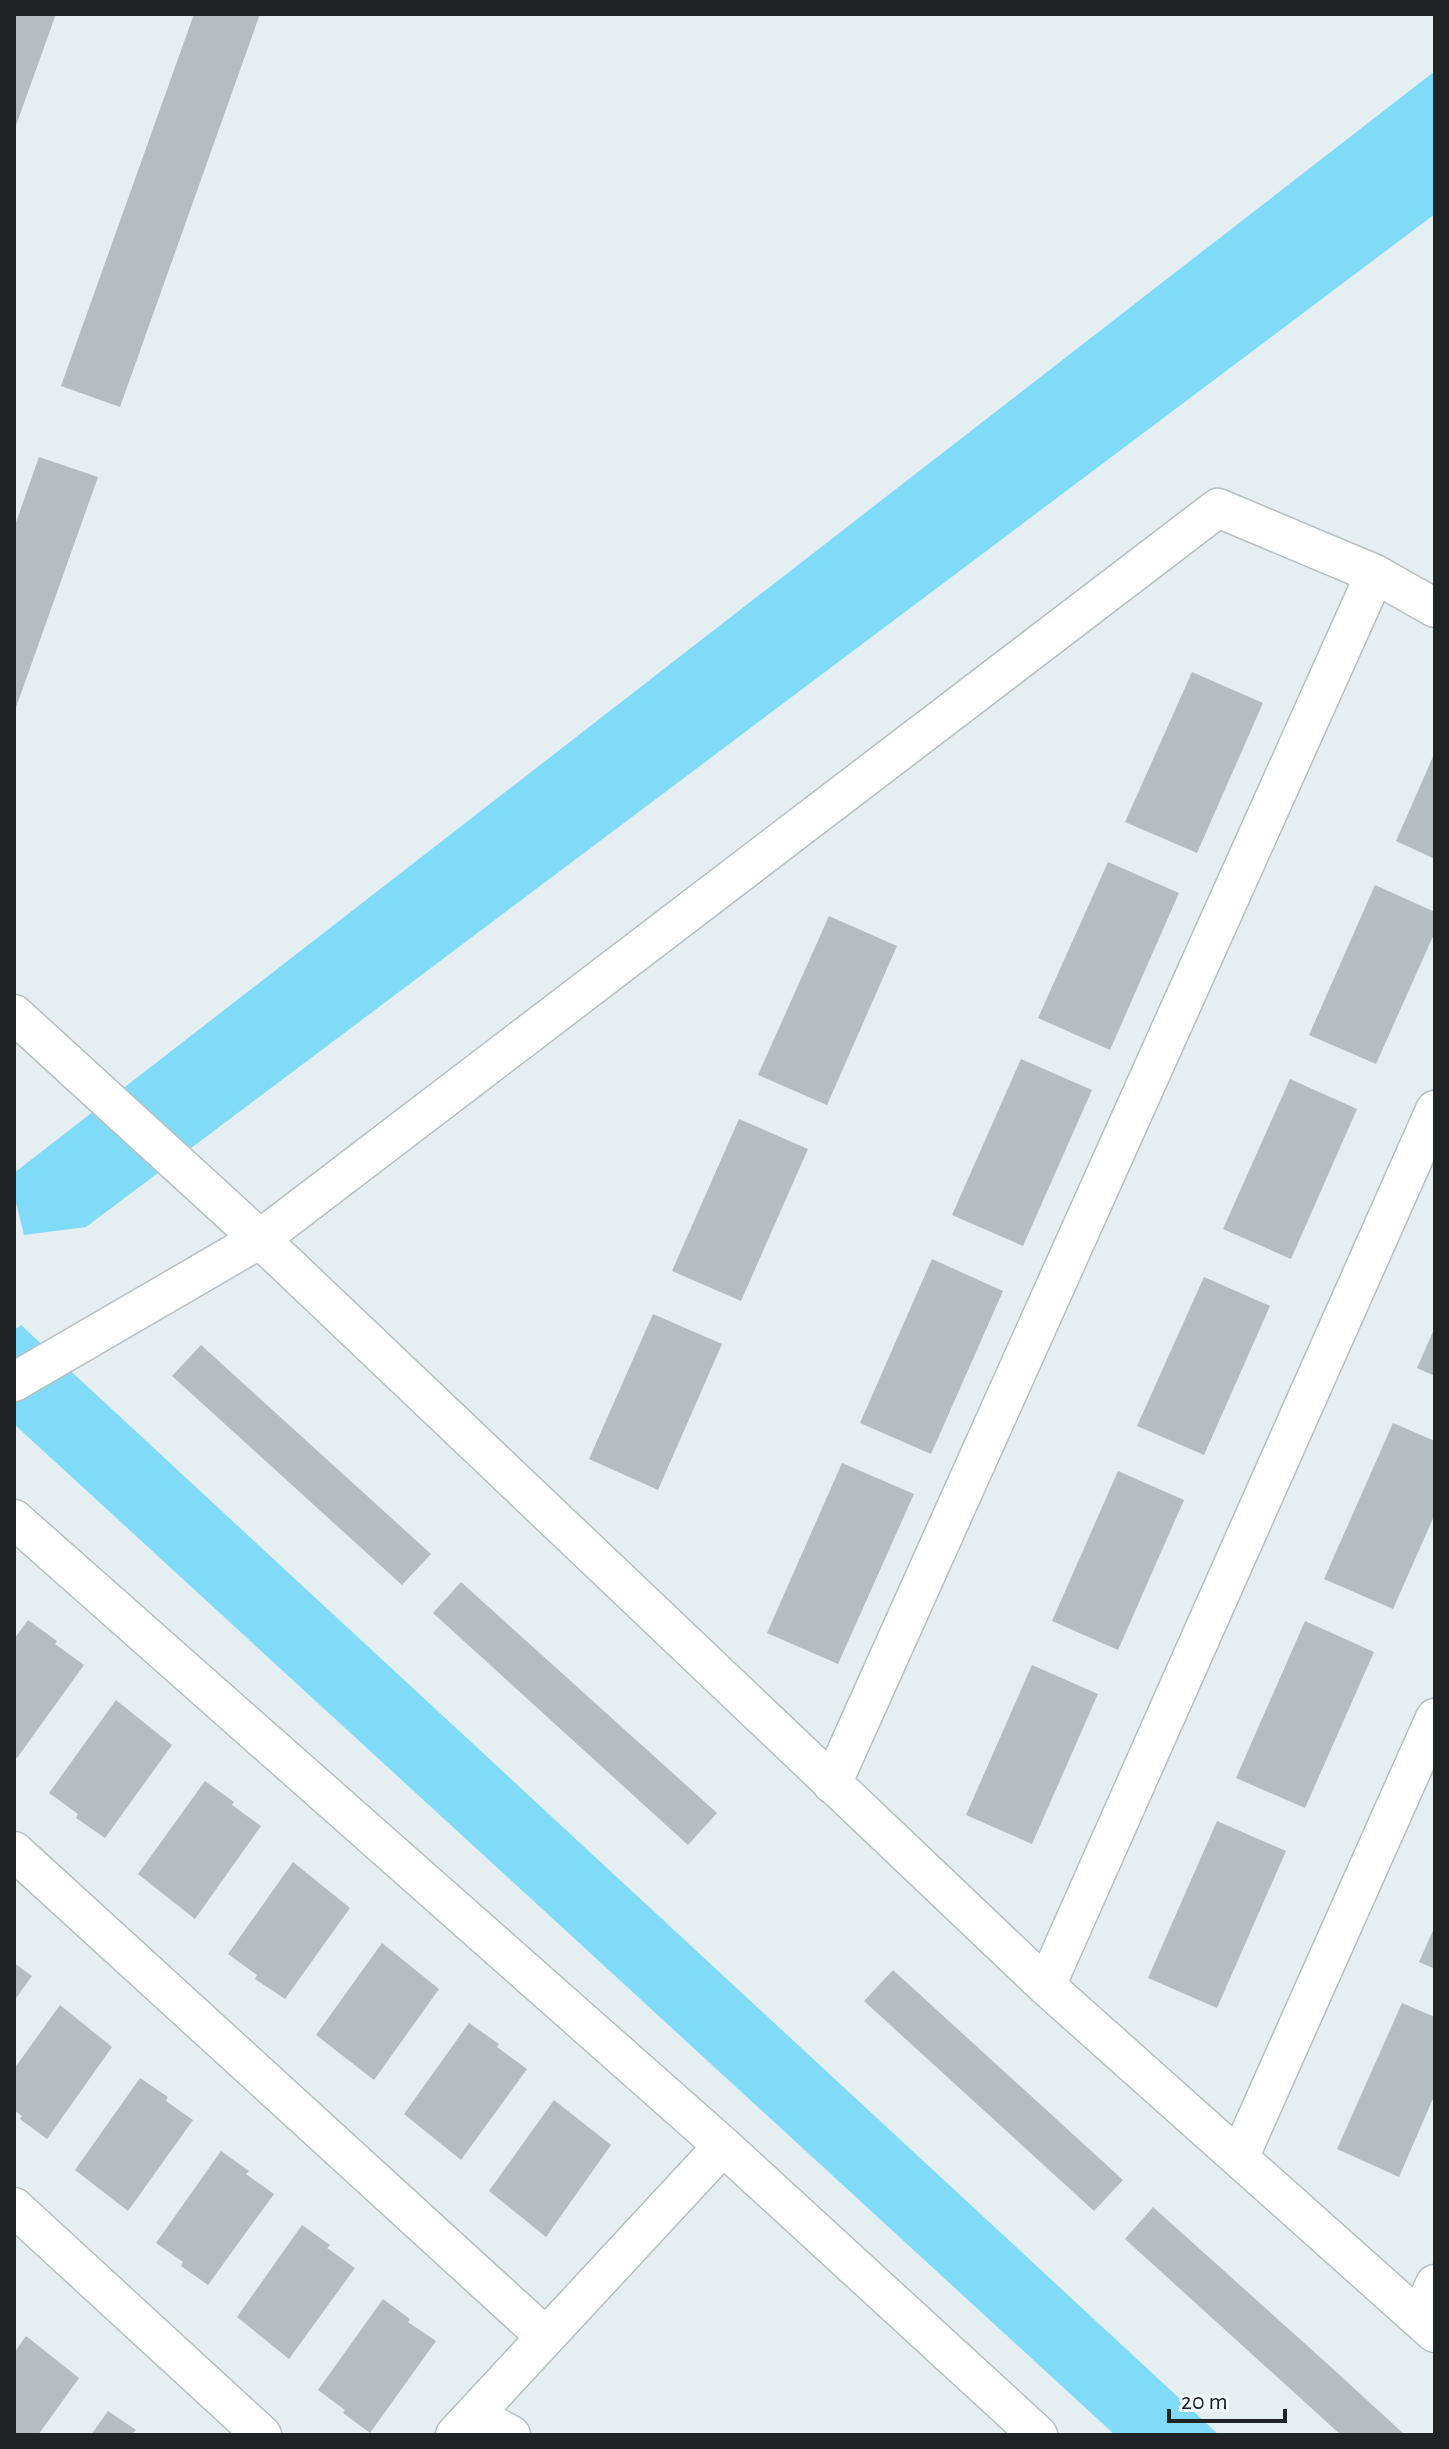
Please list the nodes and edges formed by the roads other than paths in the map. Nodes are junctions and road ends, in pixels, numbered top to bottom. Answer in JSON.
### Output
{"nodes":[{"id":1,"x":1375,"y":574,"type":"junction"},
{"id":2,"x":1435,"y":608,"type":"edge"},
{"id":3,"x":14,"y":1014,"type":"edge"},
{"id":4,"x":1435,"y":1110,"type":"edge"},
{"id":5,"x":260,"y":1239,"type":"junction"},
{"id":6,"x":14,"y":1382,"type":"edge"},
{"id":7,"x":14,"y":1519,"type":"edge"},
{"id":8,"x":1435,"y":1718,"type":"edge"},
{"id":9,"x":832,"y":1784,"type":"junction"},
{"id":10,"x":14,"y":1851,"type":"edge"},
{"id":11,"x":1046,"y":1986,"type":"junction"},
{"id":12,"x":723,"y":2146,"type":"junction"},
{"id":13,"x":1239,"y":2158,"type":"junction"},
{"id":14,"x":14,"y":2207,"type":"edge"},
{"id":15,"x":1435,"y":2284,"type":"edge"},
{"id":16,"x":1427,"y":2326,"type":"edge"},
{"id":17,"x":546,"y":2337,"type":"junction"},
{"id":18,"x":464,"y":2425,"type":"edge"},
{"id":19,"x":1028,"y":2431,"type":"edge"},
{"id":20,"x":262,"y":2435,"type":"edge"},
{"id":21,"x":511,"y":2435,"type":"edge"}],
"edges":[{"from":1,"to":2,"type":"street"},
{"from":1,"to":5,"type":"street"},
{"from":1,"to":9,"type":"street"},
{"from":3,"to":5,"type":"street"},
{"from":4,"to":11,"type":"street"},
{"from":5,"to":6,"type":"street"},
{"from":5,"to":9,"type":"street"},
{"from":7,"to":12,"type":"street"},
{"from":8,"to":13,"type":"street"},
{"from":9,"to":11,"type":"street"},
{"from":10,"to":17,"type":"street"},
{"from":11,"to":13,"type":"street"},
{"from":12,"to":17,"type":"street"},
{"from":12,"to":19,"type":"street"},
{"from":13,"to":16,"type":"street"},
{"from":14,"to":20,"type":"street"},
{"from":15,"to":16,"type":"street"},
{"from":17,"to":18,"type":"street"},
{"from":18,"to":21,"type":"street"}]}
